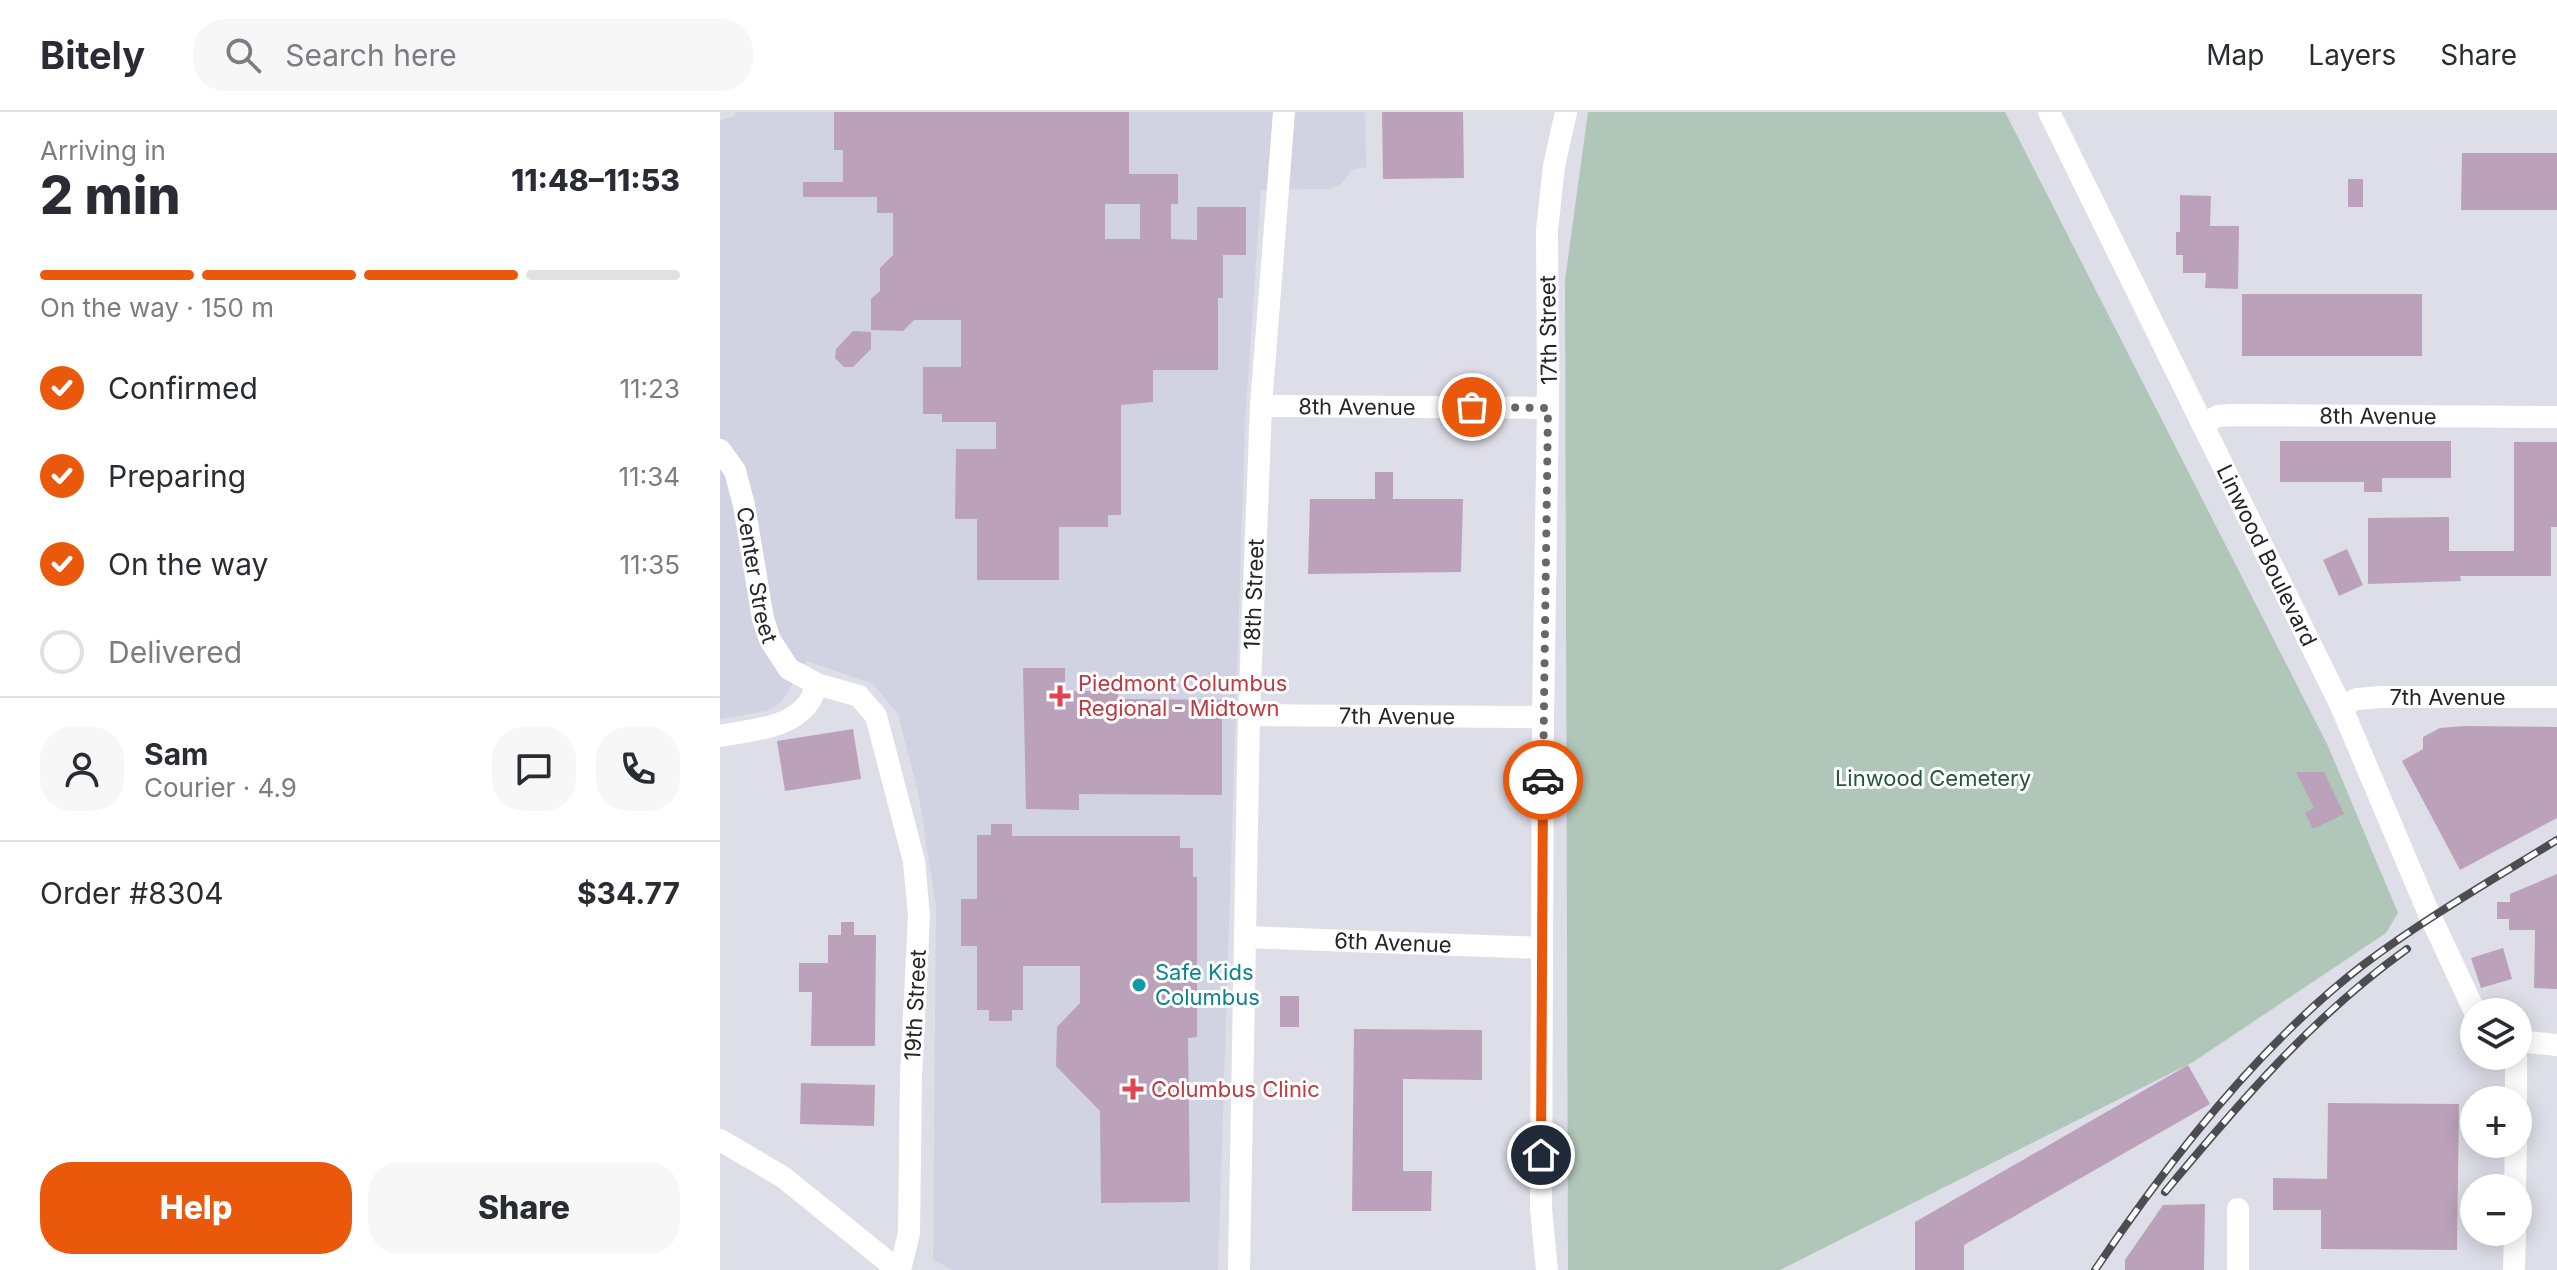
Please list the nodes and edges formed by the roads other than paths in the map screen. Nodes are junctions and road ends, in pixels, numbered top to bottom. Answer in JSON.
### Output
{"nodes":[{"id":1,"x":1284,"y":112,"type":"edge"},
{"id":2,"x":1566,"y":112,"type":"edge"},
{"id":3,"x":2052,"y":113,"type":"edge"},
{"id":4,"x":1261,"y":406,"type":"junction"},
{"id":5,"x":1548,"y":408,"type":"junction"},
{"id":6,"x":2557,"y":417,"type":"edge"},
{"id":7,"x":2202,"y":424,"type":"junction"},
{"id":8,"x":720,"y":450,"type":"edge"},
{"id":9,"x":817,"y":684,"type":"junction"},
{"id":10,"x":2557,"y":697,"type":"edge"},
{"id":11,"x":2341,"y":706,"type":"junction"},
{"id":12,"x":1249,"y":715,"type":"junction"},
{"id":13,"x":1543,"y":717,"type":"junction"},
{"id":14,"x":720,"y":736,"type":"edge"},
{"id":15,"x":1245,"y":937,"type":"junction"},
{"id":16,"x":1542,"y":948,"type":"junction"},
{"id":17,"x":2468,"y":998,"type":"edge"},
{"id":18,"x":2532,"y":1042,"type":"edge"},
{"id":19,"x":2557,"y":1045,"type":"edge"},
{"id":20,"x":720,"y":1140,"type":"edge"},
{"id":21,"x":2238,"y":1209,"type":"dead end"},
{"id":22,"x":2515,"y":1246,"type":"edge"},
{"id":23,"x":899,"y":1270,"type":"edge"},
{"id":24,"x":1239,"y":1270,"type":"edge"},
{"id":25,"x":1547,"y":1270,"type":"edge"},
{"id":26,"x":2238,"y":1270,"type":"edge"},
{"id":27,"x":2514,"y":1270,"type":"edge"}],
"edges":[{"from":1,"to":4,"type":"street","name":"18th Street"},
{"from":2,"to":5,"type":"street","name":"17th Street"},
{"from":3,"to":7,"type":"street","name":"Linwood Boulevard"},
{"from":4,"to":5,"type":"street","name":"8th Avenue"},
{"from":4,"to":12,"type":"street","name":"18th Street"},
{"from":5,"to":13,"type":"street","name":"17th Street"},
{"from":6,"to":7,"type":"street","name":"8th Avenue"},
{"from":7,"to":11,"type":"street","name":"Linwood Boulevard"},
{"from":8,"to":9,"type":"street","name":"Center Street"},
{"from":9,"to":14,"type":"street"},
{"from":9,"to":23,"type":"street","name":"19th Street"},
{"from":10,"to":11,"type":"street","name":"7th Avenue"},
{"from":11,"to":17,"type":"street","name":"Linwood Boulevard"},
{"from":12,"to":13,"type":"street","name":"7th Avenue"},
{"from":12,"to":15,"type":"street","name":"18th Street"},
{"from":13,"to":16,"type":"street","name":"17th Street"},
{"from":15,"to":16,"type":"street","name":"6th Avenue"},
{"from":15,"to":24,"type":"street","name":"18th Street"},
{"from":16,"to":25,"type":"street","name":"17th Street"},
{"from":18,"to":19,"type":"street"},
{"from":20,"to":23,"type":"street"},
{"from":21,"to":26,"type":"street"},
{"from":22,"to":27,"type":"street"}]}
